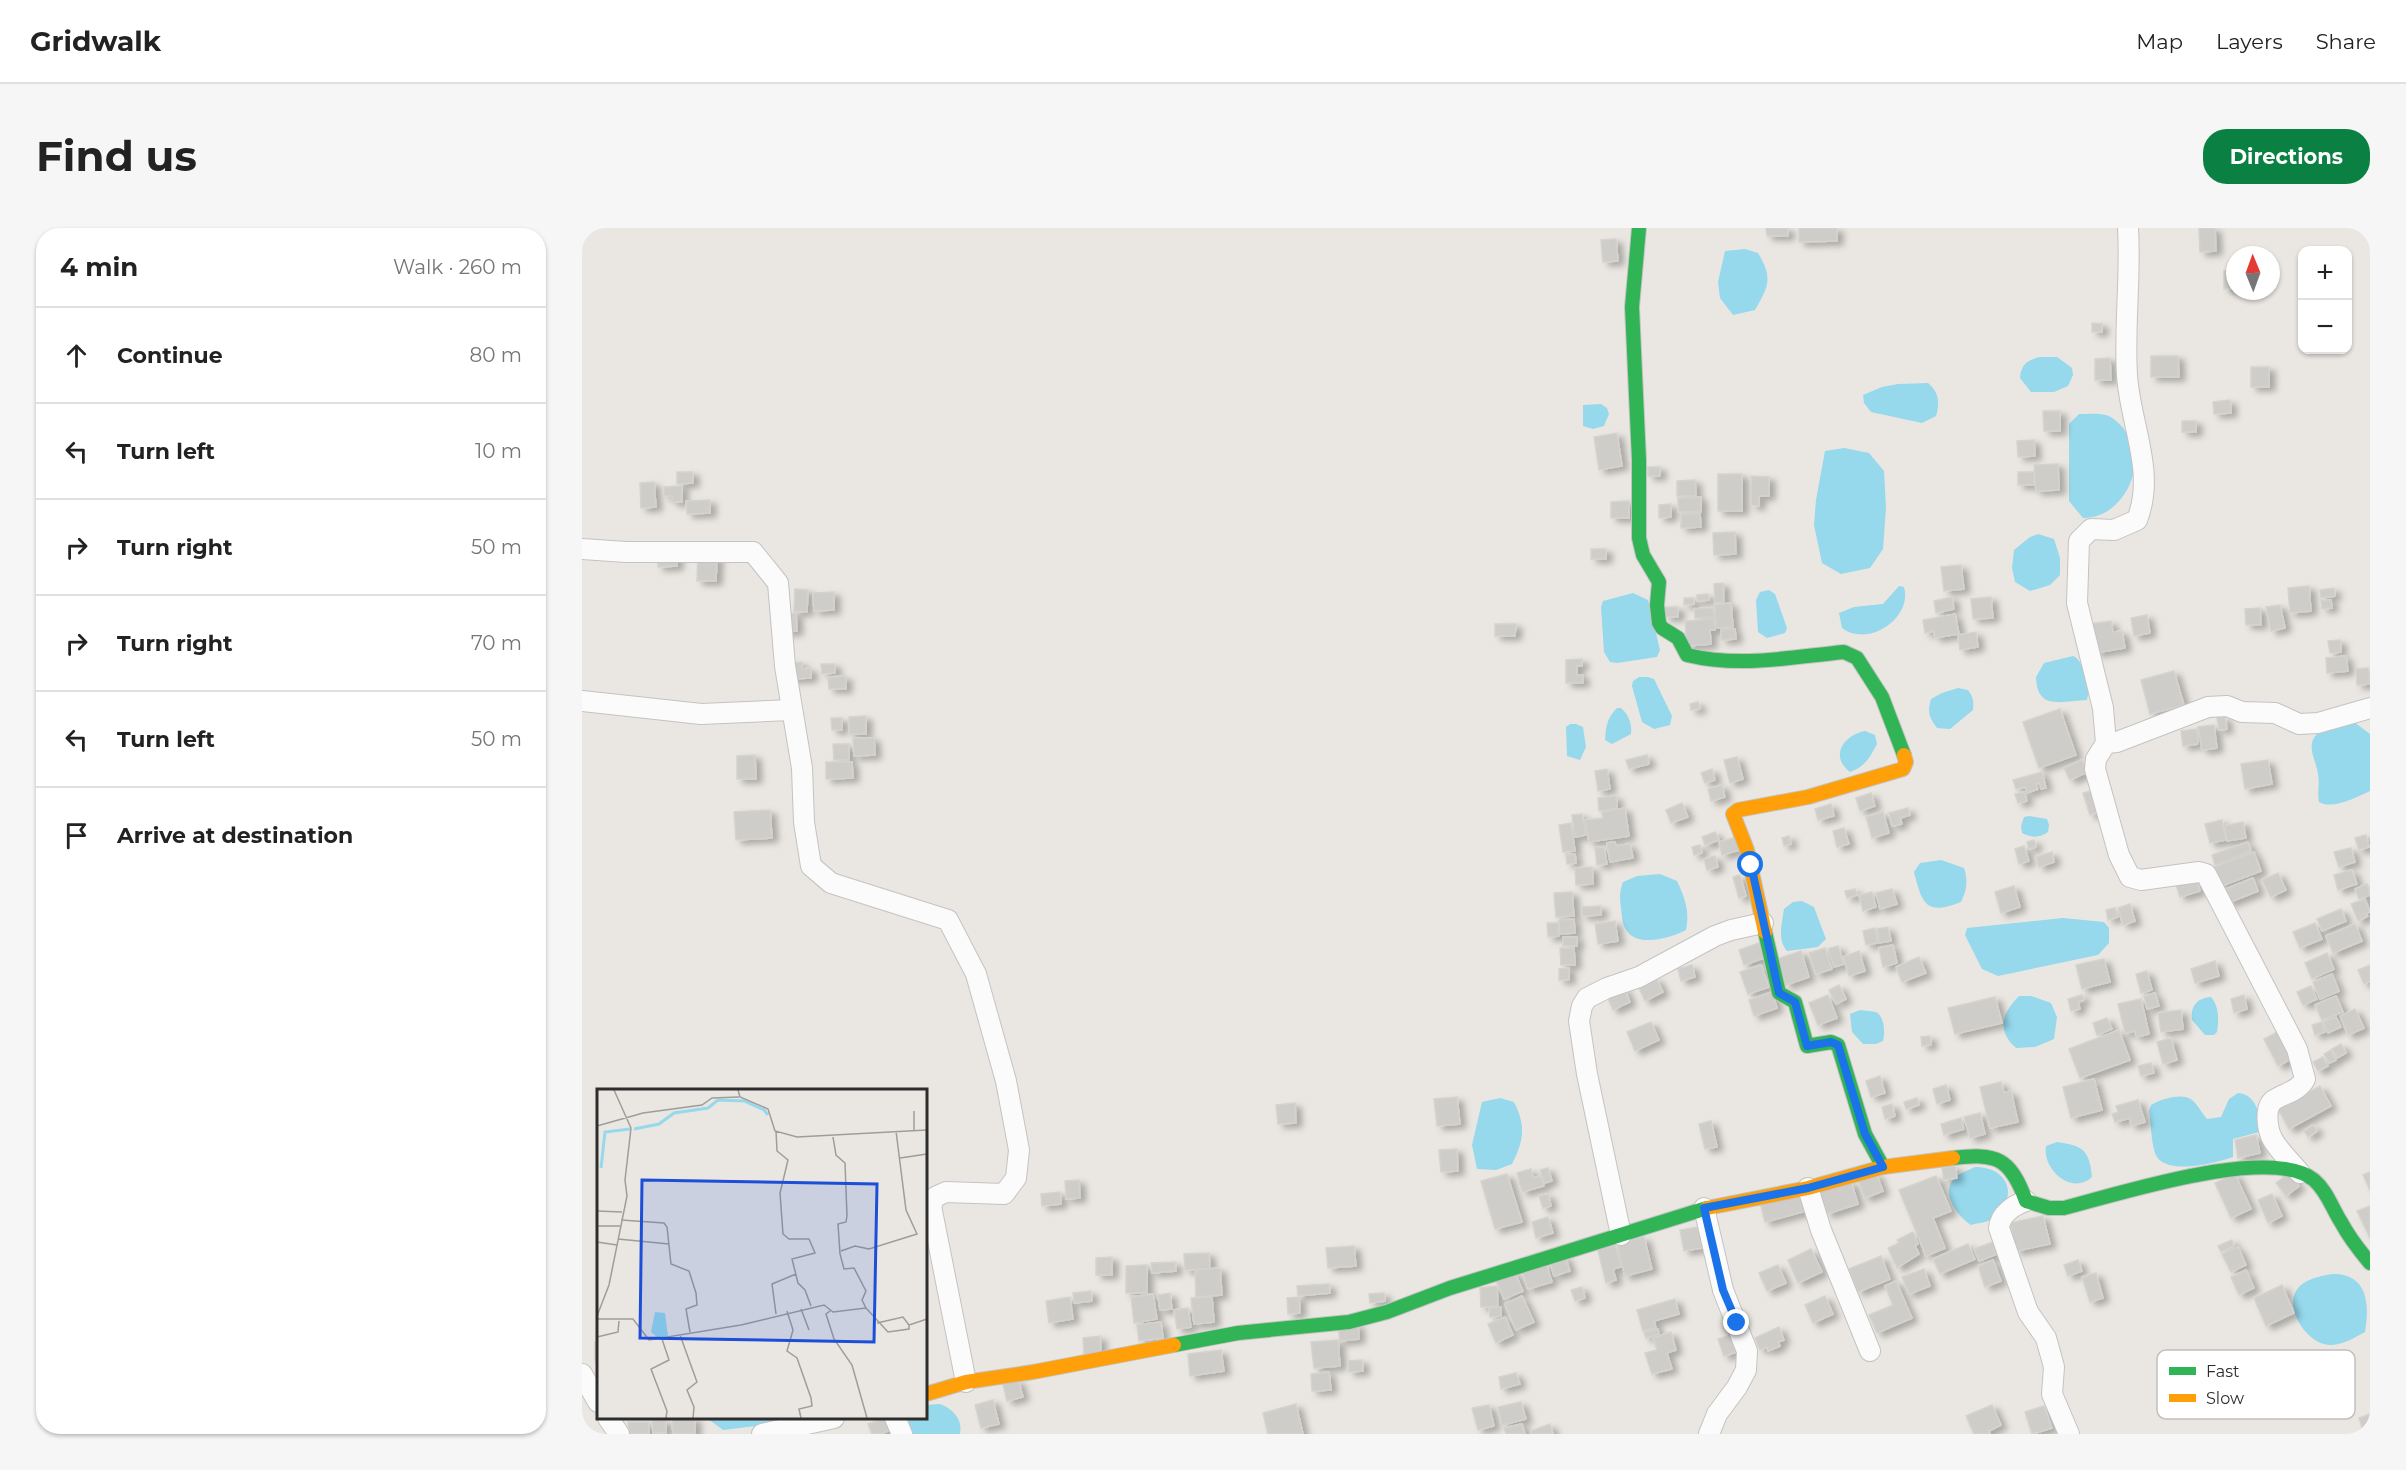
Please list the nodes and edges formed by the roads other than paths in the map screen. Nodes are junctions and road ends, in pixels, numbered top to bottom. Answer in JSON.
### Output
{"nodes":[{"id":1,"x":1639,"y":228,"type":"edge"},
{"id":2,"x":2128,"y":228,"type":"edge"},
{"id":3,"x":582,"y":549,"type":"edge"},
{"id":4,"x":582,"y":701,"type":"edge"},
{"id":5,"x":2370,"y":708,"type":"edge"},
{"id":6,"x":791,"y":710,"type":"junction"},
{"id":7,"x":2106,"y":743,"type":"junction"},
{"id":8,"x":1763,"y":923,"type":"junction"},
{"id":9,"x":1883,"y":1167,"type":"junction"},
{"id":10,"x":2300,"y":1173,"type":"junction"},
{"id":11,"x":1808,"y":1188,"type":"junction"},
{"id":12,"x":2026,"y":1201,"type":"junction"},
{"id":13,"x":1704,"y":1208,"type":"junction"},
{"id":14,"x":1621,"y":1235,"type":"junction"},
{"id":15,"x":2370,"y":1263,"type":"edge"},
{"id":16,"x":1869,"y":1351,"type":"dead end"},
{"id":17,"x":582,"y":1374,"type":"edge"},
{"id":18,"x":966,"y":1382,"type":"junction"},
{"id":19,"x":927,"y":1394,"type":"edge"},
{"id":20,"x":597,"y":1399,"type":"edge"},
{"id":21,"x":609,"y":1419,"type":"edge"},
{"id":22,"x":830,"y":1419,"type":"edge"},
{"id":23,"x":895,"y":1419,"type":"edge"},
{"id":24,"x":619,"y":1434,"type":"edge"},
{"id":25,"x":762,"y":1434,"type":"edge"},
{"id":26,"x":902,"y":1434,"type":"edge"},
{"id":27,"x":1709,"y":1434,"type":"edge"},
{"id":28,"x":2069,"y":1434,"type":"edge"}],
"edges":[{"from":1,"to":8,"type":"street"},
{"from":2,"to":7,"type":"street"},
{"from":3,"to":6,"type":"street"},
{"from":4,"to":6,"type":"street"},
{"from":5,"to":7,"type":"street"},
{"from":6,"to":18,"type":"street"},
{"from":7,"to":10,"type":"street"},
{"from":8,"to":9,"type":"street"},
{"from":8,"to":14,"type":"street"},
{"from":9,"to":11,"type":"street"},
{"from":9,"to":12,"type":"street"},
{"from":10,"to":12,"type":"street"},
{"from":10,"to":15,"type":"street"},
{"from":11,"to":13,"type":"street"},
{"from":11,"to":16,"type":"street"},
{"from":12,"to":28,"type":"street"},
{"from":13,"to":14,"type":"street"},
{"from":13,"to":27,"type":"street"},
{"from":14,"to":18,"type":"street"},
{"from":17,"to":20,"type":"street"},
{"from":18,"to":19,"type":"street"},
{"from":21,"to":24,"type":"street"},
{"from":22,"to":25,"type":"street"},
{"from":23,"to":26,"type":"street"}]}
